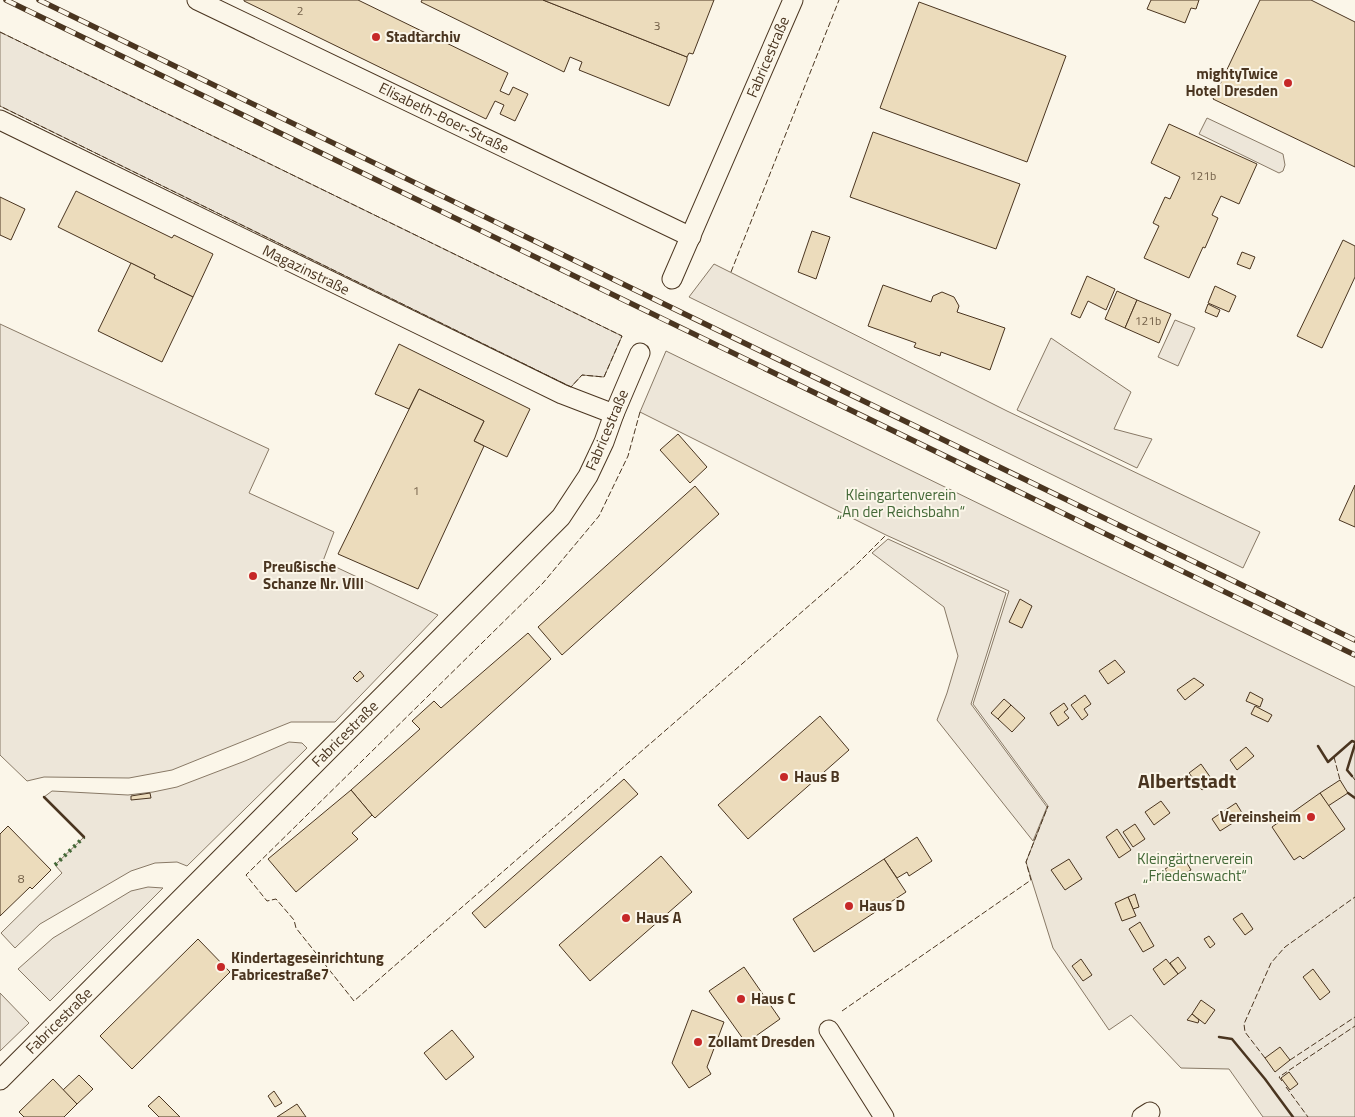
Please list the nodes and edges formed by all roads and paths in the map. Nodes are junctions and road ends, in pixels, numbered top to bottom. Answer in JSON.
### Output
{"nodes":[{"id":1,"x":197,"y":0,"type":"edge"},
{"id":2,"x":793,"y":0,"type":"edge"},
{"id":3,"x":0,"y":120,"type":"edge"},
{"id":4,"x":691,"y":237,"type":"junction"},
{"id":5,"x":672,"y":279,"type":"dead end"},
{"id":6,"x":640,"y":353,"type":"dead end"},
{"id":7,"x":614,"y":414,"type":"junction"},
{"id":8,"x":829,"y":1030,"type":"dead end"},
{"id":9,"x":0,"y":1080,"type":"edge"},
{"id":10,"x":884,"y":1117,"type":"edge"}],
"edges":[{"from":1,"to":4,"type":"street","name":"Elisabeth-Boer-Straße"},
{"from":2,"to":4,"type":"street","name":"Fabricestraße"},
{"from":3,"to":7,"type":"street","name":"Magazinstraße"},
{"from":4,"to":5,"type":"street","name":"Fabricestraße"},
{"from":6,"to":7,"type":"street","name":"Fabricestraße"},
{"from":7,"to":9,"type":"street","name":"Fabricestraße"},
{"from":8,"to":10,"type":"street"}]}
